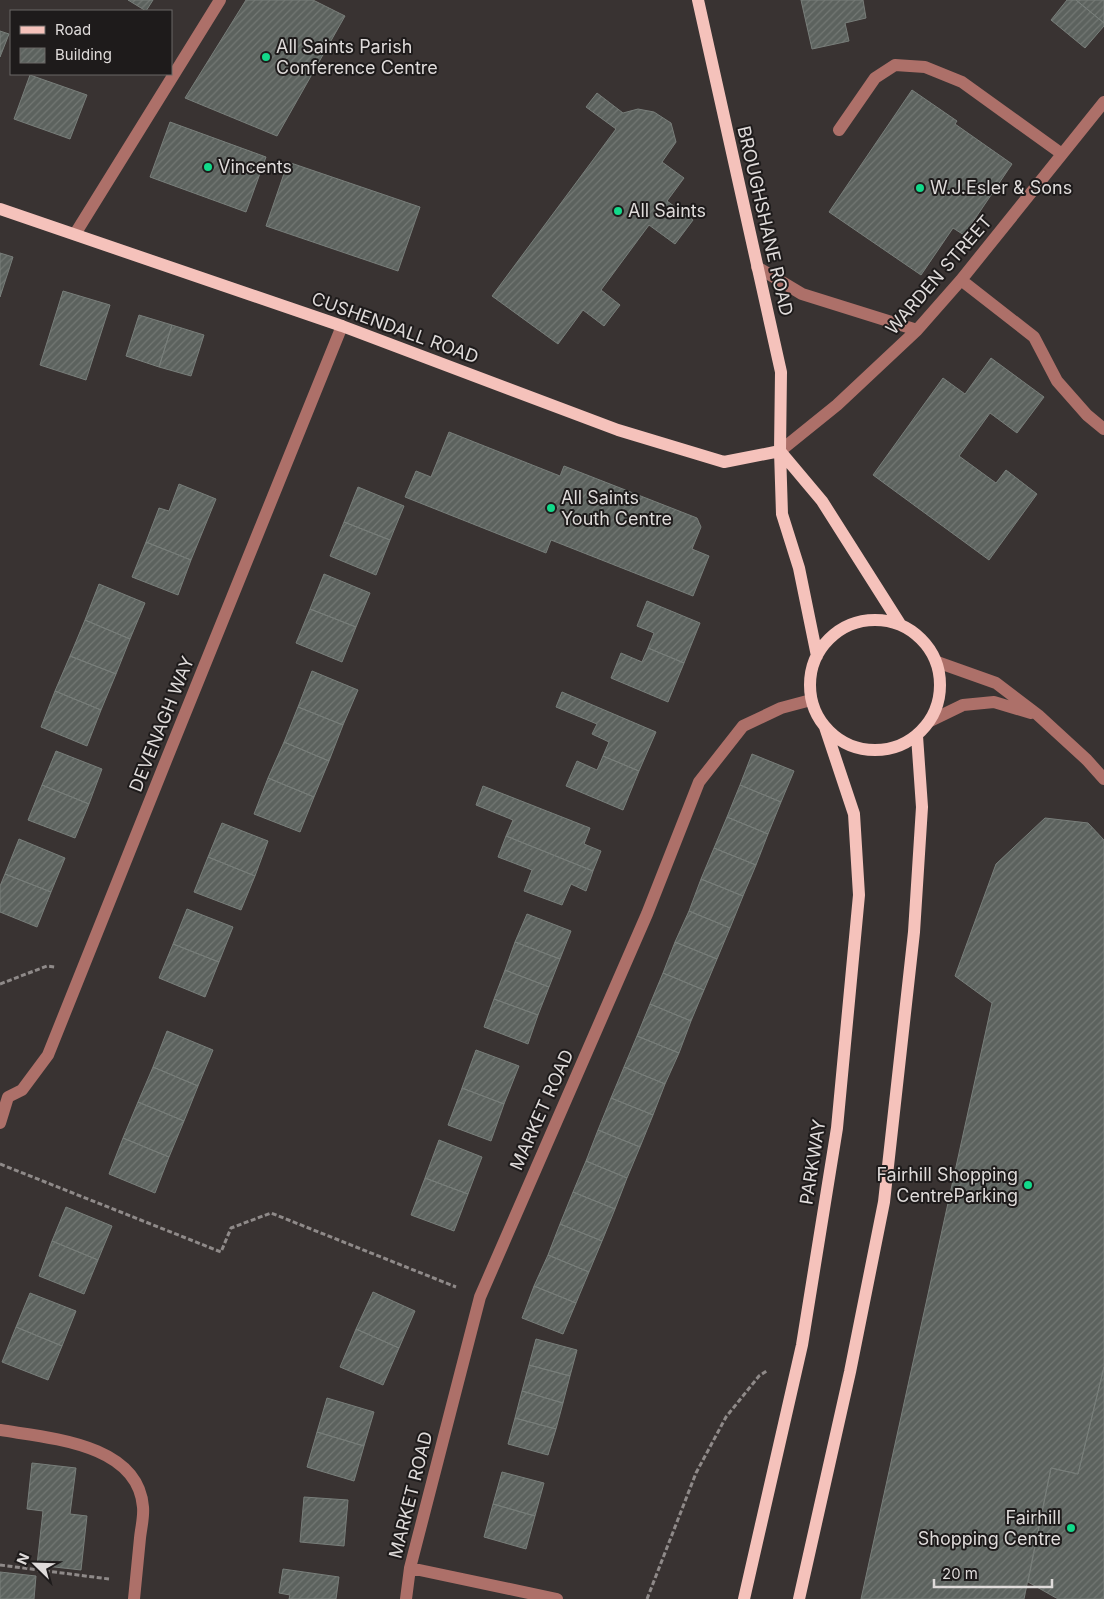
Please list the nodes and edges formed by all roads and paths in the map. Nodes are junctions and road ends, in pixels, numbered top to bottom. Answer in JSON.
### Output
{"nodes":[{"id":1,"x":220,"y":0,"type":"edge"},
{"id":2,"x":698,"y":0,"type":"edge"},
{"id":3,"x":1104,"y":102,"type":"edge"},
{"id":4,"x":839,"y":130,"type":"dead end"},
{"id":5,"x":1062,"y":154,"type":"junction"},
{"id":6,"x":0,"y":208,"type":"edge"},
{"id":7,"x":75,"y":234,"type":"junction"},
{"id":8,"x":757,"y":267,"type":"junction"},
{"id":9,"x":961,"y":280,"type":"junction"},
{"id":10,"x":342,"y":326,"type":"junction"},
{"id":11,"x":918,"y":330,"type":"junction"},
{"id":12,"x":1104,"y":429,"type":"edge"},
{"id":13,"x":780,"y":451,"type":"junction"},
{"id":14,"x":900,"y":624,"type":"junction"},
{"id":15,"x":817,"y":656,"type":"junction"},
{"id":16,"x":937,"y":662,"type":"junction"},
{"id":17,"x":811,"y":700,"type":"junction"},
{"id":18,"x":1038,"y":715,"type":"junction"},
{"id":19,"x":930,"y":721,"type":"junction"},
{"id":20,"x":825,"y":727,"type":"junction"},
{"id":21,"x":917,"y":736,"type":"junction"},
{"id":22,"x":1104,"y":779,"type":"edge"},
{"id":23,"x":83,"y":969,"type":"junction"},
{"id":24,"x":0,"y":984,"type":"edge"},
{"id":25,"x":4,"y":1096,"type":"edge"},
{"id":26,"x":0,"y":1123,"type":"edge"},
{"id":27,"x":0,"y":1164,"type":"edge"},
{"id":28,"x":480,"y":1297,"type":"junction"},
{"id":29,"x":802,"y":1345,"type":"junction"},
{"id":30,"x":0,"y":1430,"type":"edge"},
{"id":31,"x":0,"y":1565,"type":"edge"},
{"id":32,"x":410,"y":1568,"type":"junction"},
{"id":33,"x":136,"y":1582,"type":"junction"},
{"id":34,"x":134,"y":1599,"type":"edge"},
{"id":35,"x":406,"y":1599,"type":"edge"},
{"id":36,"x":557,"y":1599,"type":"edge"},
{"id":37,"x":647,"y":1599,"type":"edge"},
{"id":38,"x":744,"y":1599,"type":"edge"},
{"id":39,"x":799,"y":1599,"type":"edge"}],
"edges":[{"from":1,"to":7,"type":"street"},
{"from":2,"to":8,"type":"main road","name":"BROUGHSHANE ROAD"},
{"from":3,"to":5,"type":"street","name":"WARDEN STREET"},
{"from":4,"to":5,"type":"street"},
{"from":5,"to":9,"type":"street","name":"WARDEN STREET"},
{"from":6,"to":7,"type":"main road","name":"CUSHENDALL ROAD"},
{"from":7,"to":10,"type":"main road","name":"CUSHENDALL ROAD"},
{"from":8,"to":11,"type":"street"},
{"from":8,"to":13,"type":"main road","name":"BROUGHSHANE ROAD"},
{"from":9,"to":11,"type":"street","name":"WARDEN STREET"},
{"from":9,"to":12,"type":"street"},
{"from":10,"to":13,"type":"main road","name":"CUSHENDALL ROAD"},
{"from":10,"to":23,"type":"street","name":"DEVENAGH WAY"},
{"from":11,"to":13,"type":"street","name":"WARDEN STREET"},
{"from":13,"to":14,"type":"main road"},
{"from":13,"to":15,"type":"main road","name":"BROUGHSHANE ROAD"},
{"from":14,"to":15,"type":"main road"},
{"from":14,"to":16,"type":"main road"},
{"from":15,"to":17,"type":"main road"},
{"from":16,"to":18,"type":"street"},
{"from":16,"to":19,"type":"main road"},
{"from":17,"to":20,"type":"main road"},
{"from":17,"to":28,"type":"street","name":"MARKET ROAD"},
{"from":18,"to":19,"type":"street"},
{"from":18,"to":22,"type":"street"},
{"from":19,"to":21,"type":"main road"},
{"from":20,"to":21,"type":"main road"},
{"from":20,"to":29,"type":"main road","name":"PARKWAY"},
{"from":21,"to":39,"type":"main road"},
{"from":23,"to":24,"type":"path"},
{"from":23,"to":25,"type":"street","name":"DEVENAGH WAY"},
{"from":25,"to":26,"type":"street","name":"DEVENAGH WAY"},
{"from":27,"to":28,"type":"path"},
{"from":28,"to":32,"type":"street","name":"MARKET ROAD"},
{"from":29,"to":37,"type":"path"},
{"from":29,"to":38,"type":"main road","name":"PARKWAY"},
{"from":30,"to":33,"type":"street"},
{"from":31,"to":33,"type":"path"},
{"from":32,"to":35,"type":"street","name":"MARKET ROAD"},
{"from":32,"to":36,"type":"street"},
{"from":33,"to":34,"type":"street"}]}
